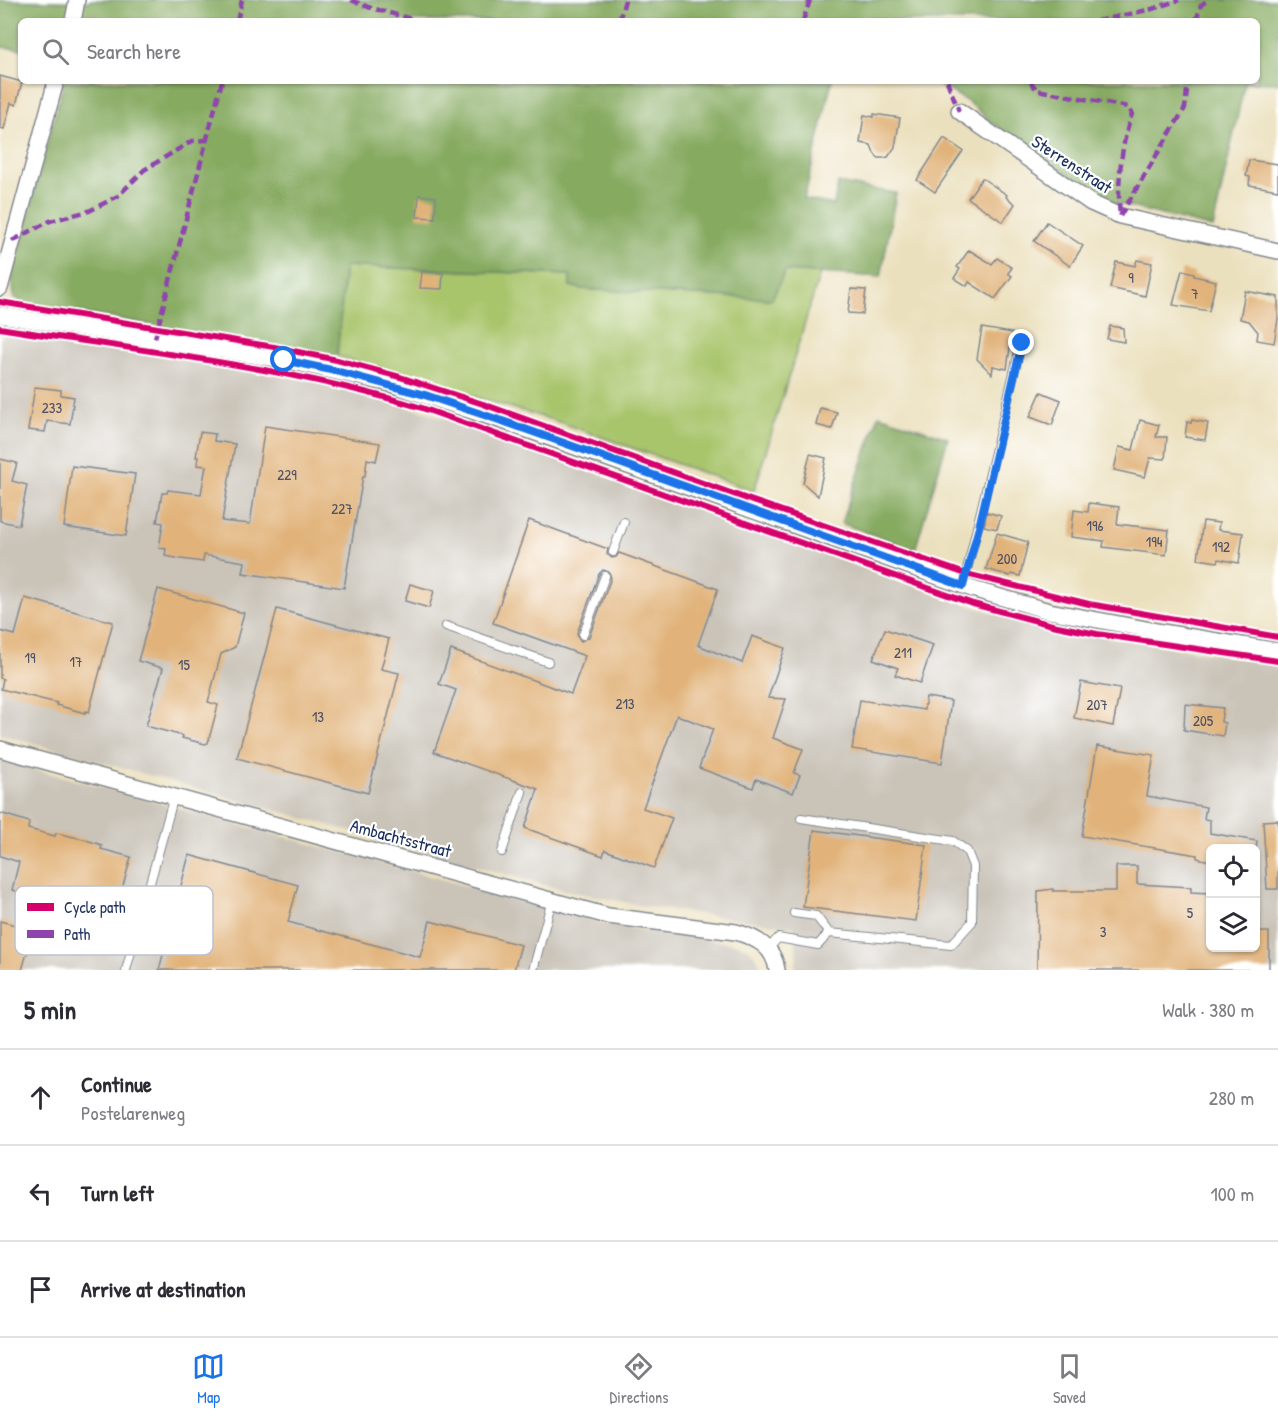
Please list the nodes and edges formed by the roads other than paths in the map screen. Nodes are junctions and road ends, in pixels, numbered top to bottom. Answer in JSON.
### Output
{"nodes":[{"id":1,"x":77,"y":0,"type":"edge"},
{"id":2,"x":74,"y":18,"type":"edge"},
{"id":3,"x":55,"y":84,"type":"edge"},
{"id":4,"x":960,"y":111,"type":"dead end"},
{"id":5,"x":1278,"y":251,"type":"edge"},
{"id":6,"x":0,"y":288,"type":"edge"},
{"id":7,"x":0,"y":315,"type":"edge"},
{"id":8,"x":1022,"y":343,"type":"dead end"},
{"id":9,"x":624,"y":522,"type":"dead end"},
{"id":10,"x":614,"y":552,"type":"dead end"},
{"id":11,"x":605,"y":576,"type":"dead end"},
{"id":12,"x":963,"y":586,"type":"junction"},
{"id":13,"x":446,"y":626,"type":"dead end"},
{"id":14,"x":583,"y":635,"type":"dead end"},
{"id":15,"x":1278,"y":651,"type":"edge"},
{"id":16,"x":548,"y":662,"type":"dead end"},
{"id":17,"x":0,"y":749,"type":"edge"},
{"id":18,"x":522,"y":792,"type":"dead end"},
{"id":19,"x":174,"y":796,"type":"junction"},
{"id":20,"x":801,"y":819,"type":"dead end"},
{"id":21,"x":501,"y":852,"type":"dead end"},
{"id":22,"x":149,"y":886,"type":"edge"},
{"id":23,"x":552,"y":900,"type":"junction"},
{"id":24,"x":794,"y":913,"type":"dead end"},
{"id":25,"x":829,"y":933,"type":"junction"},
{"id":26,"x":769,"y":948,"type":"junction"},
{"id":27,"x":130,"y":955,"type":"edge"},
{"id":28,"x":126,"y":970,"type":"edge"},
{"id":29,"x":533,"y":970,"type":"edge"},
{"id":30,"x":777,"y":970,"type":"edge"}],
"edges":[{"from":1,"to":2,"type":"street"},
{"from":3,"to":6,"type":"street"},
{"from":4,"to":5,"type":"street","name":"Sterrenstraat"},
{"from":7,"to":12,"type":"street"},
{"from":8,"to":12,"type":"lane"},
{"from":9,"to":10,"type":"lane"},
{"from":11,"to":14,"type":"lane"},
{"from":12,"to":15,"type":"street"},
{"from":13,"to":16,"type":"lane"},
{"from":17,"to":19,"type":"street","name":"Ambachtsstraat"},
{"from":18,"to":21,"type":"lane"},
{"from":19,"to":22,"type":"lane"},
{"from":19,"to":23,"type":"street","name":"Ambachtsstraat"},
{"from":20,"to":25,"type":"lane"},
{"from":23,"to":26,"type":"street","name":"Ambachtsstraat"},
{"from":23,"to":29,"type":"lane"},
{"from":24,"to":25,"type":"lane"},
{"from":25,"to":26,"type":"lane"},
{"from":26,"to":30,"type":"street"},
{"from":27,"to":28,"type":"lane"}]}
